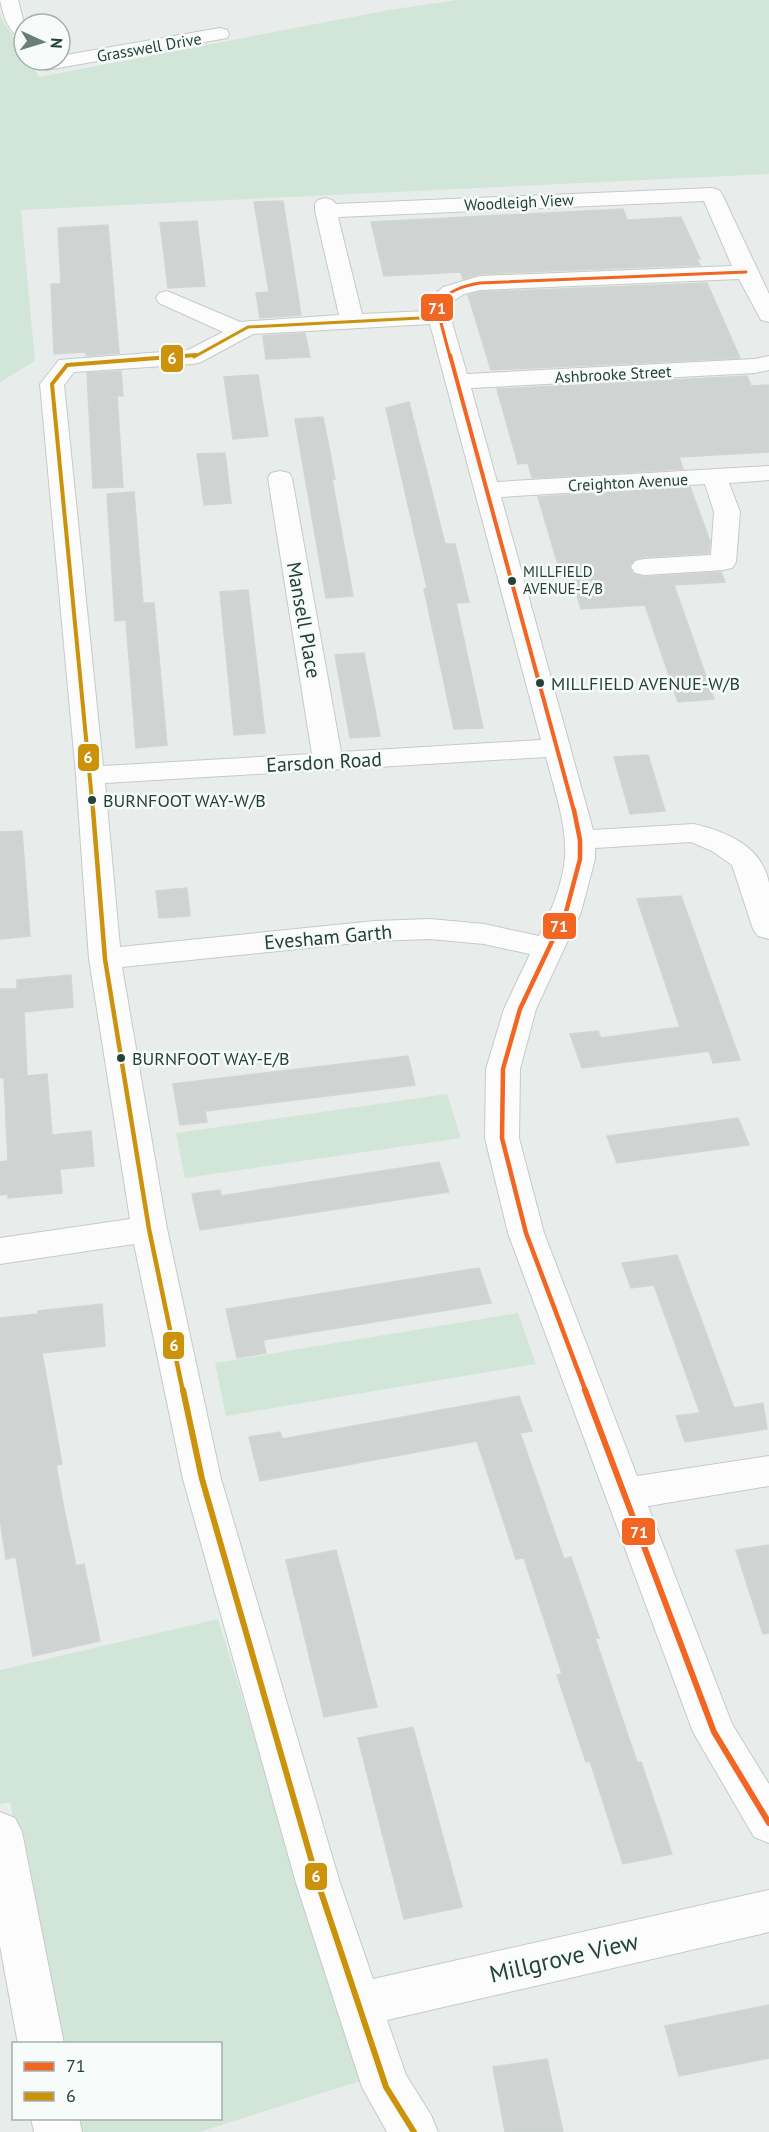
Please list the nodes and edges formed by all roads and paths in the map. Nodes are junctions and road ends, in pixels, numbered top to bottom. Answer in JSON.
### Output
{"nodes":[{"id":1,"x":220,"y":34,"type":"dead end"},
{"id":2,"x":72,"y":60,"type":"edge"},
{"id":3,"x":746,"y":272,"type":"junction"},
{"id":4,"x":167,"y":298,"type":"dead end"},
{"id":5,"x":769,"y":315,"type":"edge"},
{"id":6,"x":440,"y":317,"type":"junction"},
{"id":7,"x":352,"y":321,"type":"junction"},
{"id":8,"x":240,"y":331,"type":"junction"},
{"id":9,"x":769,"y":363,"type":"edge"},
{"id":10,"x":457,"y":382,"type":"junction"},
{"id":11,"x":769,"y":473,"type":"edge"},
{"id":12,"x":715,"y":477,"type":"junction"},
{"id":13,"x":280,"y":478,"type":"dead end"},
{"id":14,"x":487,"y":490,"type":"junction"},
{"id":15,"x":644,"y":567,"type":"dead end"},
{"id":16,"x":557,"y":748,"type":"junction"},
{"id":17,"x":328,"y":762,"type":"junction"},
{"id":18,"x":90,"y":775,"type":"junction"},
{"id":19,"x":580,"y":840,"type":"junction"},
{"id":20,"x":769,"y":929,"type":"edge"},
{"id":21,"x":549,"y":948,"type":"junction"},
{"id":22,"x":105,"y":959,"type":"junction"},
{"id":23,"x":149,"y":1229,"type":"junction"},
{"id":24,"x":0,"y":1251,"type":"edge"},
{"id":25,"x":769,"y":1471,"type":"edge"},
{"id":26,"x":623,"y":1494,"type":"junction"},
{"id":27,"x":769,"y":1823,"type":"edge"},
{"id":28,"x":3,"y":1856,"type":"edge"},
{"id":29,"x":769,"y":1911,"type":"edge"},
{"id":30,"x":359,"y":2004,"type":"junction"},
{"id":31,"x":41,"y":2042,"type":"edge"},
{"id":32,"x":414,"y":2132,"type":"edge"}],
"edges":[{"from":1,"to":2,"type":"street","name":"Grasswell Drive"},
{"from":3,"to":5,"type":"street"},
{"from":3,"to":6,"type":"street"},
{"from":3,"to":7,"type":"street","name":"Woodleigh View"},
{"from":4,"to":8,"type":"street"},
{"from":6,"to":7,"type":"street"},
{"from":6,"to":10,"type":"street"},
{"from":7,"to":8,"type":"street"},
{"from":8,"to":18,"type":"street"},
{"from":9,"to":10,"type":"street","name":"Ashbrooke Street"},
{"from":10,"to":14,"type":"street"},
{"from":11,"to":12,"type":"street","name":"Creighton Avenue"},
{"from":12,"to":14,"type":"street","name":"Creighton Avenue"},
{"from":12,"to":15,"type":"street"},
{"from":13,"to":17,"type":"street","name":"Mansell Place"},
{"from":14,"to":16,"type":"street"},
{"from":16,"to":17,"type":"street","name":"Earsdon Road"},
{"from":16,"to":19,"type":"street"},
{"from":17,"to":18,"type":"street","name":"Earsdon Road"},
{"from":18,"to":22,"type":"street"},
{"from":19,"to":20,"type":"street"},
{"from":19,"to":21,"type":"street"},
{"from":21,"to":22,"type":"street","name":"Evesham Garth"},
{"from":21,"to":26,"type":"street"},
{"from":22,"to":23,"type":"street"},
{"from":23,"to":24,"type":"street"},
{"from":23,"to":30,"type":"street"},
{"from":25,"to":26,"type":"street"},
{"from":26,"to":27,"type":"street"},
{"from":28,"to":31,"type":"street"},
{"from":29,"to":30,"type":"street","name":"Millgrove View"},
{"from":30,"to":32,"type":"street"}]}
